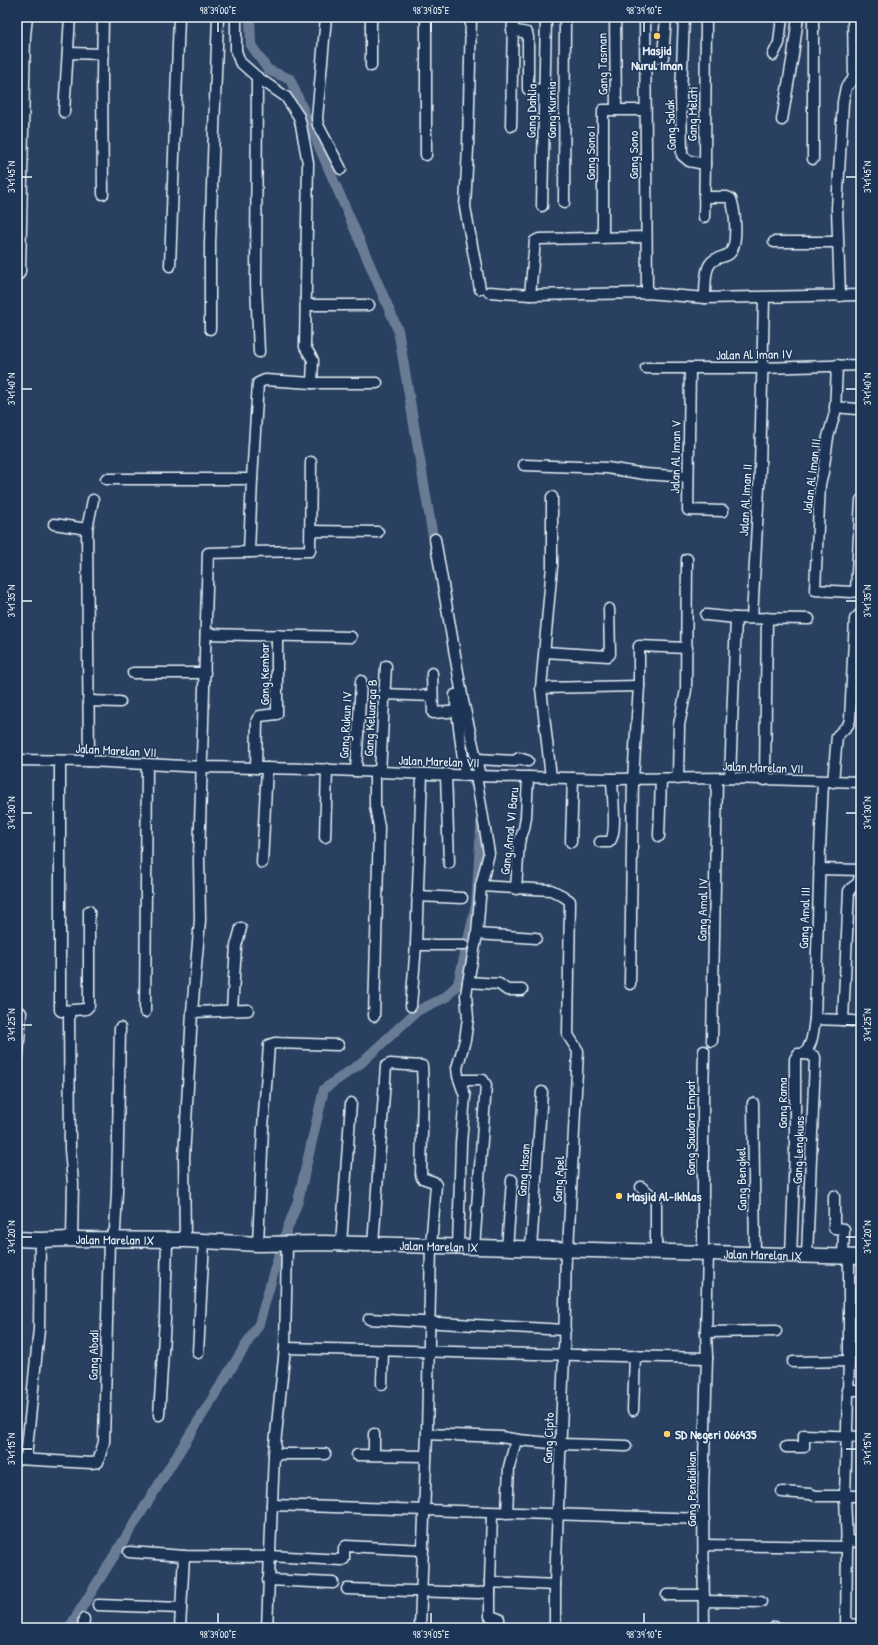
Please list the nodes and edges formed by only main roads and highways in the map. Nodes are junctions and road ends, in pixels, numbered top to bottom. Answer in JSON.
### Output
{"nodes":[{"id":1,"x":17,"y":1239,"type":"edge"},
{"id":2,"x":851,"y":1257,"type":"edge"}],
"edges":[{"from":1,"to":2,"type":"main road","name":"Jalan Marelan IX"}]}
